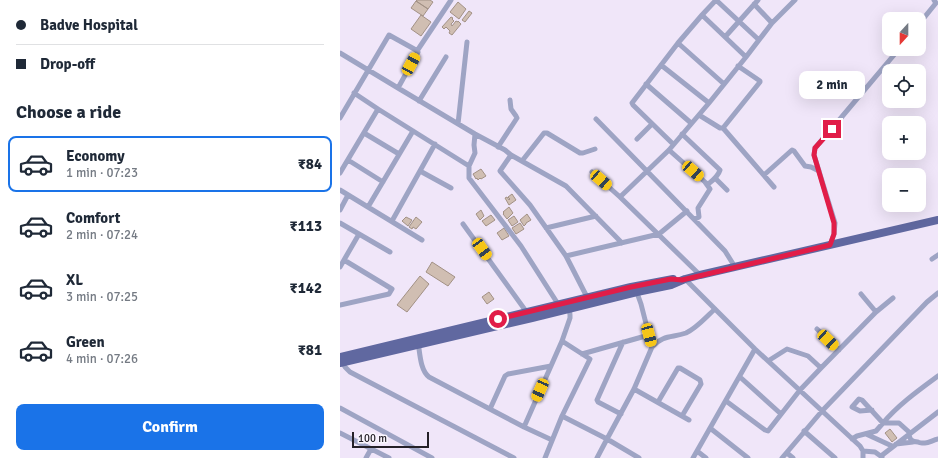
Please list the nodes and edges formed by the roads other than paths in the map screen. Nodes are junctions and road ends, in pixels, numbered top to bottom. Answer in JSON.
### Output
{"nodes":[{"id":1,"x":450,"y":0,"type":"edge"},
{"id":2,"x":716,"y":0,"type":"edge"},
{"id":3,"x":795,"y":0,"type":"edge"},
{"id":4,"x":756,"y":2,"type":"edge"},
{"id":5,"x":936,"y":3,"type":"edge"},
{"id":6,"x":702,"y":15,"type":"junction"},
{"id":7,"x":926,"y":15,"type":"edge"},
{"id":8,"x":739,"y":21,"type":"junction"},
{"id":9,"x":772,"y":23,"type":"junction"},
{"id":10,"x":725,"y":37,"type":"junction"},
{"id":11,"x":759,"y":40,"type":"junction"},
{"id":12,"x":467,"y":42,"type":"dead end"},
{"id":13,"x":678,"y":43,"type":"junction"},
{"id":14,"x":417,"y":51,"type":"junction"},
{"id":15,"x":340,"y":53,"type":"edge"},
{"id":16,"x":893,"y":56,"type":"edge"},
{"id":17,"x":446,"y":57,"type":"dead end"},
{"id":18,"x":746,"y":57,"type":"junction"},
{"id":19,"x":661,"y":65,"type":"junction"},
{"id":20,"x":738,"y":66,"type":"junction"},
{"id":21,"x":368,"y":70,"type":"junction"},
{"id":22,"x":646,"y":84,"type":"junction"},
{"id":23,"x":724,"y":84,"type":"junction"},
{"id":24,"x":398,"y":88,"type":"junction"},
{"id":25,"x":354,"y":93,"type":"junction"},
{"id":26,"x":510,"y":100,"type":"dead end"},
{"id":27,"x":419,"y":101,"type":"junction"},
{"id":28,"x":709,"y":103,"type":"junction"},
{"id":29,"x":378,"y":109,"type":"junction"},
{"id":30,"x":699,"y":115,"type":"junction"},
{"id":31,"x":340,"y":118,"type":"edge"},
{"id":32,"x":596,"y":119,"type":"dead end"},
{"id":33,"x":691,"y":123,"type":"junction"},
{"id":34,"x":458,"y":124,"type":"junction"},
{"id":35,"x":652,"y":124,"type":"junction"},
{"id":36,"x":723,"y":128,"type":"junction"},
{"id":37,"x":413,"y":131,"type":"junction"},
{"id":38,"x":364,"y":133,"type":"junction"},
{"id":39,"x":475,"y":134,"type":"junction"},
{"id":40,"x":682,"y":134,"type":"junction"},
{"id":41,"x":637,"y":140,"type":"dead end"},
{"id":42,"x":435,"y":144,"type":"junction"},
{"id":43,"x":673,"y":144,"type":"junction"},
{"id":44,"x":498,"y":147,"type":"junction"},
{"id":45,"x":595,"y":149,"type":"dead end"},
{"id":46,"x":669,"y":150,"type":"junction"},
{"id":47,"x":399,"y":154,"type":"junction"},
{"id":48,"x":511,"y":155,"type":"junction"},
{"id":49,"x":348,"y":160,"type":"junction"},
{"id":50,"x":522,"y":161,"type":"junction"},
{"id":51,"x":469,"y":166,"type":"junction"},
{"id":52,"x":420,"y":171,"type":"junction"},
{"id":53,"x":647,"y":171,"type":"junction"},
{"id":54,"x":819,"y":171,"type":"junction"},
{"id":55,"x":340,"y":172,"type":"edge"},
{"id":56,"x":592,"y":172,"type":"dead end"},
{"id":57,"x":764,"y":175,"type":"junction"},
{"id":58,"x":715,"y":178,"type":"junction"},
{"id":59,"x":383,"y":182,"type":"junction"},
{"id":60,"x":707,"y":185,"type":"junction"},
{"id":61,"x":774,"y":187,"type":"dead end"},
{"id":62,"x":451,"y":188,"type":"dead end"},
{"id":63,"x":340,"y":190,"type":"edge"},
{"id":64,"x":727,"y":190,"type":"dead end"},
{"id":65,"x":348,"y":195,"type":"junction"},
{"id":66,"x":620,"y":197,"type":"junction"},
{"id":67,"x":368,"y":207,"type":"junction"},
{"id":68,"x":340,"y":210,"type":"edge"},
{"id":69,"x":687,"y":211,"type":"junction"},
{"id":70,"x":596,"y":216,"type":"junction"},
{"id":71,"x":695,"y":219,"type":"junction"},
{"id":72,"x":938,"y":220,"type":"edge"},
{"id":73,"x":392,"y":221,"type":"junction"},
{"id":74,"x":340,"y":223,"type":"edge"},
{"id":75,"x":463,"y":224,"type":"dead end"},
{"id":76,"x":546,"y":228,"type":"junction"},
{"id":77,"x":359,"y":234,"type":"junction"},
{"id":78,"x":659,"y":234,"type":"junction"},
{"id":79,"x":422,"y":240,"type":"dead end"},
{"id":80,"x":622,"y":243,"type":"junction"},
{"id":81,"x":830,"y":245,"type":"junction"},
{"id":82,"x":390,"y":252,"type":"dead end"},
{"id":83,"x":938,"y":255,"type":"edge"},
{"id":84,"x":566,"y":256,"type":"junction"},
{"id":85,"x":932,"y":259,"type":"dead end"},
{"id":86,"x":344,"y":260,"type":"junction"},
{"id":87,"x":340,"y":267,"type":"edge"},
{"id":88,"x":735,"y":267,"type":"junction"},
{"id":89,"x":700,"y":275,"type":"junction"},
{"id":90,"x":684,"y":279,"type":"junction"},
{"id":91,"x":636,"y":289,"type":"junction"},
{"id":92,"x":938,"y":293,"type":"edge"},
{"id":93,"x":861,"y":294,"type":"dead end"},
{"id":94,"x":587,"y":298,"type":"junction"},
{"id":95,"x":893,"y":298,"type":"dead end"},
{"id":96,"x":558,"y":304,"type":"junction"},
{"id":97,"x":340,"y":305,"type":"edge"},
{"id":98,"x":568,"y":305,"type":"junction"},
{"id":99,"x":715,"y":309,"type":"junction"},
{"id":100,"x":876,"y":312,"type":"junction"},
{"id":101,"x":529,"y":315,"type":"junction"},
{"id":102,"x":817,"y":329,"type":"dead end"},
{"id":103,"x":649,"y":335,"type":"junction"},
{"id":104,"x":418,"y":341,"type":"junction"},
{"id":105,"x":562,"y":341,"type":"junction"},
{"id":106,"x":623,"y":342,"type":"junction"},
{"id":107,"x":652,"y":347,"type":"junction"},
{"id":108,"x":755,"y":349,"type":"junction"},
{"id":109,"x":839,"y":350,"type":"junction"},
{"id":110,"x":582,"y":354,"type":"junction"},
{"id":111,"x":341,"y":360,"type":"edge"},
{"id":112,"x":768,"y":361,"type":"junction"},
{"id":113,"x":551,"y":366,"type":"junction"},
{"id":114,"x":821,"y":368,"type":"junction"},
{"id":115,"x":938,"y":376,"type":"edge"},
{"id":116,"x":740,"y":377,"type":"junction"},
{"id":117,"x":634,"y":389,"type":"junction"},
{"id":118,"x":800,"y":390,"type":"junction"},
{"id":119,"x":726,"y":401,"type":"junction"},
{"id":120,"x":658,"y":402,"type":"junction"},
{"id":121,"x":340,"y":408,"type":"edge"},
{"id":122,"x":490,"y":409,"type":"junction"},
{"id":123,"x":872,"y":410,"type":"dead end"},
{"id":124,"x":822,"y":411,"type":"junction"},
{"id":125,"x":938,"y":412,"type":"edge"},
{"id":126,"x":621,"y":414,"type":"junction"},
{"id":127,"x":781,"y":414,"type":"junction"},
{"id":128,"x":562,"y":416,"type":"junction"},
{"id":129,"x":682,"y":416,"type":"junction"},
{"id":130,"x":689,"y":420,"type":"dead end"},
{"id":131,"x":883,"y":423,"type":"junction"},
{"id":132,"x":524,"y":428,"type":"junction"},
{"id":133,"x":710,"y":428,"type":"junction"},
{"id":134,"x":804,"y":431,"type":"junction"},
{"id":135,"x":340,"y":433,"type":"edge"},
{"id":136,"x":866,"y":434,"type":"junction"},
{"id":137,"x":909,"y":434,"type":"junction"},
{"id":138,"x":607,"y":439,"type":"junction"},
{"id":139,"x":852,"y":439,"type":"junction"},
{"id":140,"x":938,"y":439,"type":"edge"},
{"id":141,"x":552,"y":440,"type":"junction"},
{"id":142,"x":913,"y":442,"type":"junction"},
{"id":143,"x":894,"y":445,"type":"junction"},
{"id":144,"x":371,"y":449,"type":"junction"},
{"id":145,"x":697,"y":451,"type":"junction"},
{"id":146,"x":863,"y":451,"type":"junction"},
{"id":147,"x":787,"y":452,"type":"junction"},
{"id":148,"x":547,"y":457,"type":"edge"},
{"id":149,"x":882,"y":457,"type":"edge"},
{"id":150,"x":366,"y":458,"type":"edge"},
{"id":151,"x":389,"y":458,"type":"edge"},
{"id":152,"x":432,"y":458,"type":"edge"},
{"id":153,"x":514,"y":458,"type":"edge"},
{"id":154,"x":597,"y":458,"type":"edge"},
{"id":155,"x":639,"y":458,"type":"edge"},
{"id":156,"x":693,"y":458,"type":"edge"},
{"id":157,"x":706,"y":458,"type":"edge"},
{"id":158,"x":748,"y":458,"type":"edge"},
{"id":159,"x":782,"y":458,"type":"edge"},
{"id":160,"x":794,"y":458,"type":"edge"},
{"id":161,"x":835,"y":458,"type":"edge"},
{"id":162,"x":863,"y":458,"type":"edge"}],
"edges":[{"from":1,"to":14,"type":"street"},
{"from":2,"to":6,"type":"street"},
{"from":2,"to":8,"type":"street"},
{"from":3,"to":9,"type":"street"},
{"from":4,"to":8,"type":"street"},
{"from":4,"to":9,"type":"street"},
{"from":5,"to":7,"type":"street"},
{"from":6,"to":10,"type":"street"},
{"from":6,"to":13,"type":"street"},
{"from":8,"to":10,"type":"street"},
{"from":8,"to":11,"type":"street"},
{"from":9,"to":11,"type":"street"},
{"from":10,"to":18,"type":"street"},
{"from":11,"to":18,"type":"street"},
{"from":12,"to":34,"type":"street"},
{"from":13,"to":19,"type":"street"},
{"from":13,"to":23,"type":"street"},
{"from":14,"to":21,"type":"street"},
{"from":14,"to":24,"type":"street"},
{"from":15,"to":21,"type":"street"},
{"from":16,"to":54,"type":"street"},
{"from":17,"to":27,"type":"street"},
{"from":18,"to":20,"type":"street"},
{"from":19,"to":22,"type":"street"},
{"from":19,"to":28,"type":"street"},
{"from":20,"to":23,"type":"street"},
{"from":20,"to":36,"type":"street"},
{"from":21,"to":24,"type":"street"},
{"from":21,"to":25,"type":"street"},
{"from":22,"to":33,"type":"street"},
{"from":22,"to":35,"type":"street"},
{"from":23,"to":28,"type":"street"},
{"from":24,"to":27,"type":"street"},
{"from":25,"to":29,"type":"street"},
{"from":25,"to":31,"type":"street"},
{"from":26,"to":44,"type":"street"},
{"from":27,"to":34,"type":"street"},
{"from":28,"to":30,"type":"street"},
{"from":29,"to":37,"type":"street"},
{"from":29,"to":38,"type":"street"},
{"from":30,"to":33,"type":"street"},
{"from":30,"to":36,"type":"street"},
{"from":32,"to":53,"type":"street"},
{"from":33,"to":40,"type":"street"},
{"from":34,"to":39,"type":"street"},
{"from":35,"to":41,"type":"street"},
{"from":35,"to":43,"type":"street"},
{"from":36,"to":57,"type":"street"},
{"from":37,"to":42,"type":"street"},
{"from":37,"to":47,"type":"street"},
{"from":38,"to":47,"type":"street"},
{"from":38,"to":49,"type":"street"},
{"from":39,"to":44,"type":"street"},
{"from":39,"to":51,"type":"street"},
{"from":40,"to":43,"type":"street"},
{"from":40,"to":58,"type":"street"},
{"from":42,"to":51,"type":"street"},
{"from":42,"to":52,"type":"street"},
{"from":43,"to":46,"type":"street"},
{"from":44,"to":48,"type":"street"},
{"from":45,"to":50,"type":"street"},
{"from":46,"to":53,"type":"street"},
{"from":46,"to":60,"type":"street"},
{"from":47,"to":59,"type":"street"},
{"from":48,"to":50,"type":"street"},
{"from":48,"to":76,"type":"street"},
{"from":49,"to":55,"type":"street"},
{"from":49,"to":59,"type":"street"},
{"from":50,"to":70,"type":"street"},
{"from":51,"to":96,"type":"street"},
{"from":52,"to":62,"type":"street"},
{"from":52,"to":73,"type":"street"},
{"from":53,"to":66,"type":"street"},
{"from":53,"to":69,"type":"street"},
{"from":54,"to":57,"type":"street"},
{"from":54,"to":81,"type":"street"},
{"from":56,"to":66,"type":"street"},
{"from":57,"to":61,"type":"street"},
{"from":58,"to":60,"type":"street"},
{"from":58,"to":64,"type":"street"},
{"from":59,"to":67,"type":"street"},
{"from":60,"to":71,"type":"street"},
{"from":63,"to":65,"type":"street"},
{"from":65,"to":67,"type":"street"},
{"from":65,"to":68,"type":"street"},
{"from":66,"to":78,"type":"street"},
{"from":67,"to":73,"type":"street"},
{"from":69,"to":71,"type":"street"},
{"from":69,"to":78,"type":"street"},
{"from":70,"to":76,"type":"street"},
{"from":70,"to":80,"type":"street"},
{"from":71,"to":88,"type":"street"},
{"from":72,"to":81,"type":"main road"},
{"from":73,"to":79,"type":"street"},
{"from":74,"to":77,"type":"street"},
{"from":75,"to":101,"type":"street"},
{"from":76,"to":84,"type":"street"},
{"from":77,"to":82,"type":"street"},
{"from":77,"to":86,"type":"street"},
{"from":78,"to":80,"type":"street"},
{"from":78,"to":89,"type":"street"},
{"from":80,"to":84,"type":"street"},
{"from":81,"to":88,"type":"main road"},
{"from":83,"to":85,"type":"street"},
{"from":84,"to":94,"type":"street"},
{"from":86,"to":87,"type":"street"},
{"from":86,"to":97,"type":"street"},
{"from":88,"to":89,"type":"main road"},
{"from":89,"to":90,"type":"main road"},
{"from":90,"to":91,"type":"main road"},
{"from":90,"to":99,"type":"street"},
{"from":91,"to":94,"type":"main road"},
{"from":91,"to":98,"type":"main road"},
{"from":91,"to":103,"type":"street"},
{"from":92,"to":124,"type":"street"},
{"from":93,"to":100,"type":"street"},
{"from":94,"to":98,"type":"main road"},
{"from":95,"to":100,"type":"street"},
{"from":96,"to":98,"type":"main road"},
{"from":96,"to":101,"type":"main road"},
{"from":98,"to":101,"type":"main road"},
{"from":98,"to":105,"type":"street"},
{"from":99,"to":107,"type":"street"},
{"from":99,"to":108,"type":"street"},
{"from":100,"to":109,"type":"street"},
{"from":101,"to":104,"type":"main road"},
{"from":102,"to":109,"type":"street"},
{"from":103,"to":106,"type":"street"},
{"from":103,"to":107,"type":"street"},
{"from":104,"to":111,"type":"main road"},
{"from":104,"to":122,"type":"street"},
{"from":105,"to":110,"type":"street"},
{"from":105,"to":113,"type":"street"},
{"from":106,"to":110,"type":"street"},
{"from":106,"to":126,"type":"street"},
{"from":107,"to":117,"type":"street"},
{"from":108,"to":112,"type":"street"},
{"from":108,"to":116,"type":"street"},
{"from":109,"to":114,"type":"street"},
{"from":110,"to":128,"type":"street"},
{"from":111,"to":153,"type":"street"},
{"from":112,"to":114,"type":"street"},
{"from":112,"to":118,"type":"street"},
{"from":113,"to":122,"type":"street"},
{"from":113,"to":132,"type":"street"},
{"from":114,"to":118,"type":"street"},
{"from":115,"to":131,"type":"street"},
{"from":116,"to":119,"type":"street"},
{"from":116,"to":127,"type":"street"},
{"from":117,"to":120,"type":"street"},
{"from":117,"to":126,"type":"street"},
{"from":118,"to":124,"type":"street"},
{"from":118,"to":127,"type":"street"},
{"from":119,"to":127,"type":"street"},
{"from":119,"to":133,"type":"street"},
{"from":120,"to":129,"type":"street"},
{"from":120,"to":129,"type":"street"},
{"from":121,"to":152,"type":"street"},
{"from":122,"to":132,"type":"street"},
{"from":123,"to":131,"type":"street"},
{"from":124,"to":134,"type":"street"},
{"from":124,"to":139,"type":"street"},
{"from":125,"to":137,"type":"street"},
{"from":126,"to":138,"type":"street"},
{"from":128,"to":138,"type":"street"},
{"from":128,"to":141,"type":"street"},
{"from":129,"to":130,"type":"street"},
{"from":131,"to":136,"type":"street"},
{"from":131,"to":137,"type":"street"},
{"from":132,"to":141,"type":"street"},
{"from":133,"to":145,"type":"street"},
{"from":133,"to":158,"type":"street"},
{"from":134,"to":147,"type":"street"},
{"from":134,"to":161,"type":"street"},
{"from":135,"to":144,"type":"street"},
{"from":136,"to":139,"type":"street"},
{"from":136,"to":143,"type":"street"},
{"from":137,"to":142,"type":"street"},
{"from":137,"to":143,"type":"street"},
{"from":138,"to":154,"type":"street"},
{"from":138,"to":155,"type":"street"},
{"from":139,"to":146,"type":"street"},
{"from":140,"to":142,"type":"street"},
{"from":141,"to":148,"type":"street"},
{"from":142,"to":143,"type":"street"},
{"from":143,"to":149,"type":"street"},
{"from":144,"to":150,"type":"street"},
{"from":144,"to":151,"type":"street"},
{"from":145,"to":156,"type":"street"},
{"from":145,"to":157,"type":"street"},
{"from":146,"to":149,"type":"street"},
{"from":146,"to":162,"type":"street"},
{"from":147,"to":159,"type":"street"},
{"from":147,"to":160,"type":"street"}]}
